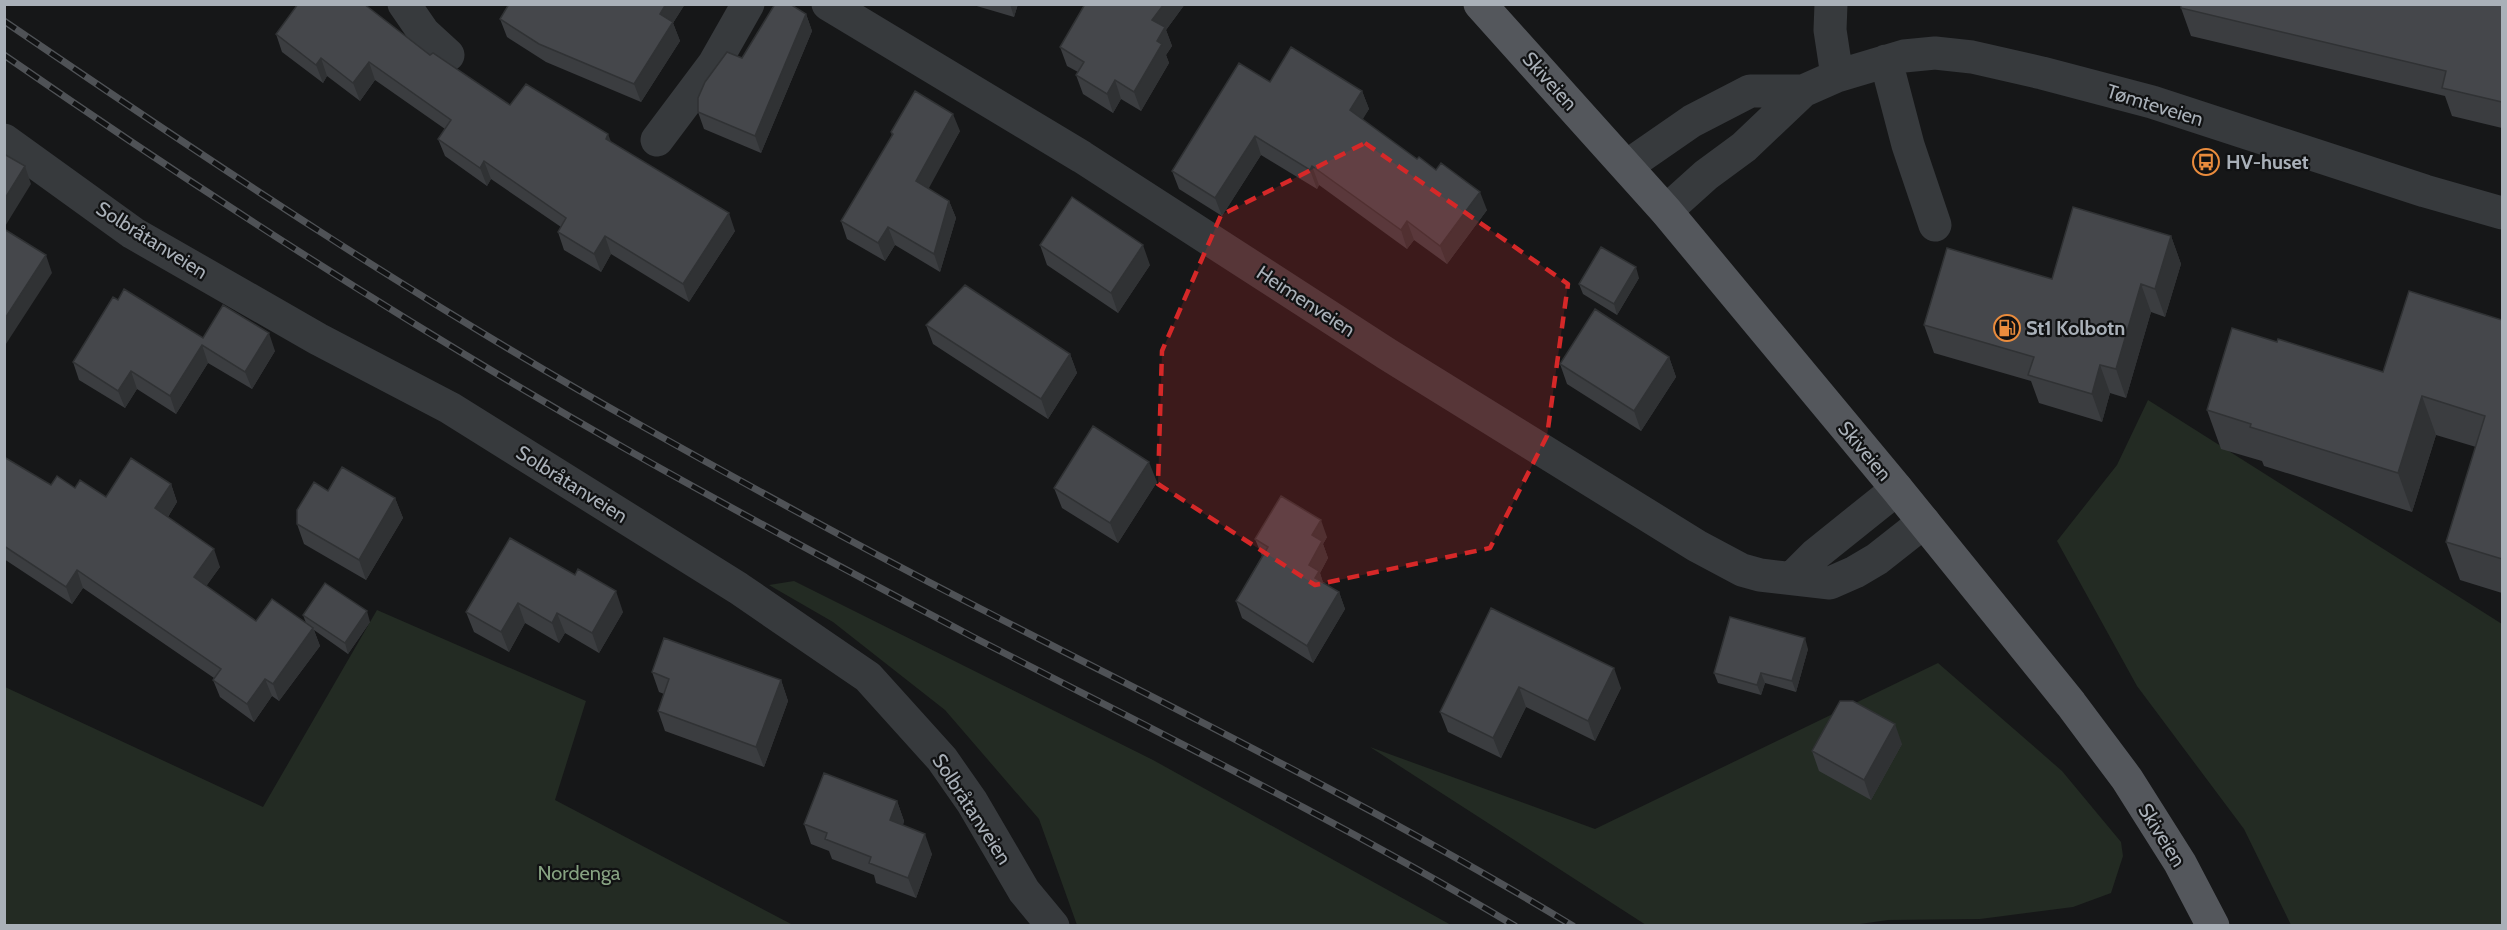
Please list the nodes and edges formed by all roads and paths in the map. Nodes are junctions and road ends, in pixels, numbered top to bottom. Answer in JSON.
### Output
{"nodes":[{"id":1,"x":404,"y":4,"type":"edge"},
{"id":2,"x":748,"y":4,"type":"edge"},
{"id":3,"x":828,"y":4,"type":"edge"},
{"id":4,"x":1480,"y":4,"type":"edge"},
{"id":5,"x":1831,"y":4,"type":"edge"},
{"id":6,"x":448,"y":55,"type":"dead end"},
{"id":7,"x":1886,"y":61,"type":"junction"},
{"id":8,"x":1837,"y":76,"type":"junction"},
{"id":9,"x":1803,"y":91,"type":"junction"},
{"id":10,"x":4,"y":140,"type":"edge"},
{"id":11,"x":657,"y":140,"type":"dead end"},
{"id":12,"x":1627,"y":166,"type":"junction"},
{"id":13,"x":1666,"y":211,"type":"junction"},
{"id":14,"x":2502,"y":213,"type":"edge"},
{"id":15,"x":1935,"y":225,"type":"dead end"},
{"id":16,"x":1897,"y":489,"type":"junction"},
{"id":17,"x":1923,"y":522,"type":"junction"},
{"id":18,"x":1792,"y":578,"type":"junction"},
{"id":19,"x":1053,"y":926,"type":"edge"},
{"id":20,"x":2213,"y":926,"type":"edge"}],
"edges":[{"from":1,"to":6,"type":"street"},
{"from":2,"to":11,"type":"street"},
{"from":3,"to":18,"type":"street","name":"Heimenveien"},
{"from":4,"to":12,"type":"main road","name":"Skiveien"},
{"from":5,"to":8,"type":"street"},
{"from":7,"to":8,"type":"street","name":"Tømteveien"},
{"from":7,"to":14,"type":"street","name":"Tømteveien"},
{"from":7,"to":15,"type":"street"},
{"from":8,"to":9,"type":"street","name":"Tømteveien"},
{"from":9,"to":12,"type":"street","name":"Tømteveien"},
{"from":9,"to":13,"type":"street","name":"Tømteveien"},
{"from":10,"to":19,"type":"street","name":"Solbråtanveien"},
{"from":12,"to":13,"type":"main road","name":"Skiveien"},
{"from":13,"to":16,"type":"main road","name":"Skiveien"},
{"from":16,"to":17,"type":"main road","name":"Skiveien"},
{"from":16,"to":18,"type":"street"},
{"from":17,"to":18,"type":"street","name":"Heimenveien"},
{"from":17,"to":20,"type":"main road","name":"Skiveien"}]}
